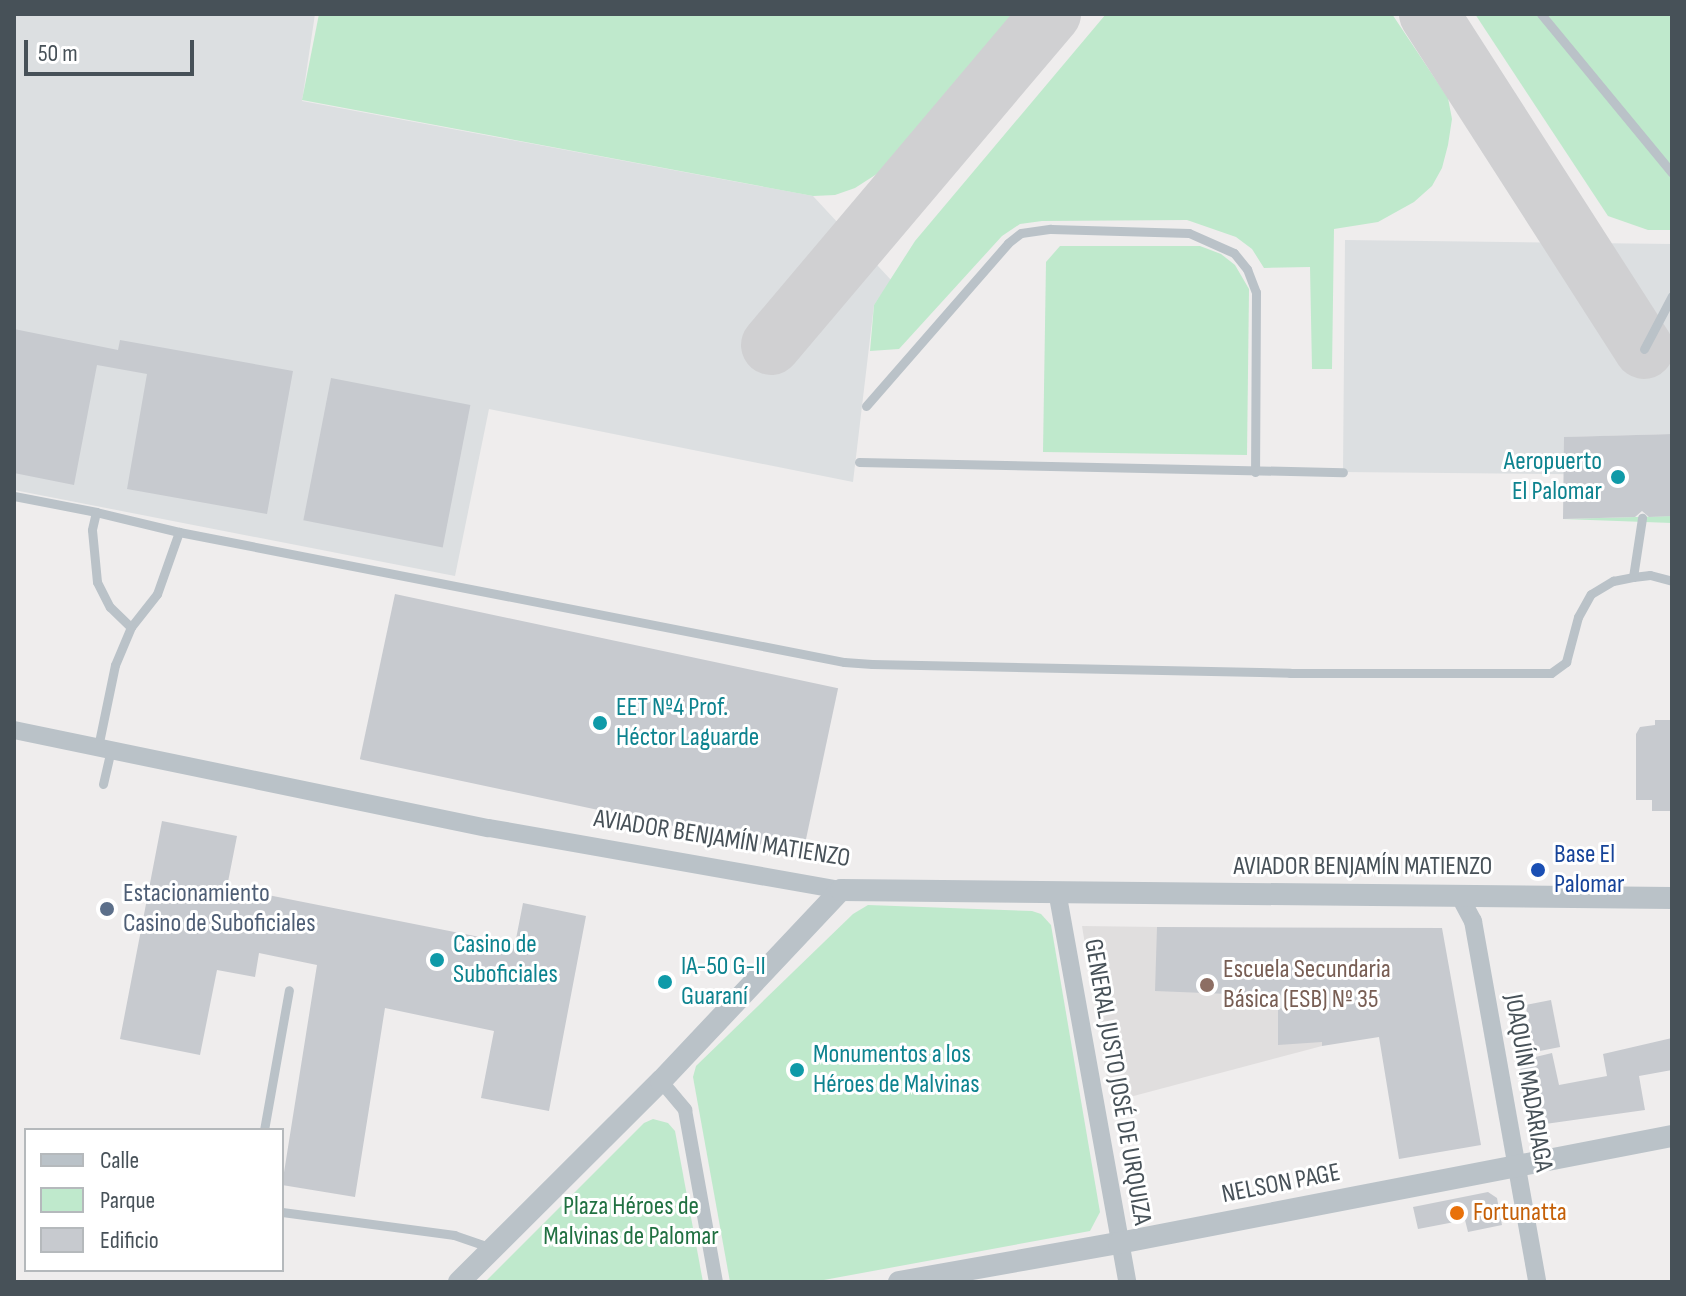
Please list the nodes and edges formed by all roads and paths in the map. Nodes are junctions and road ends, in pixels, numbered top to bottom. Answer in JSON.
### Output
{"nodes":[{"id":1,"x":1541,"y":14,"type":"edge"},
{"id":2,"x":1672,"y":173,"type":"edge"},
{"id":3,"x":1672,"y":296,"type":"edge"},
{"id":4,"x":1644,"y":349,"type":"dead end"},
{"id":5,"x":866,"y":406,"type":"dead end"},
{"id":6,"x":859,"y":462,"type":"dead end"},
{"id":7,"x":1255,"y":472,"type":"junction"},
{"id":8,"x":1343,"y":472,"type":"dead end"},
{"id":9,"x":14,"y":496,"type":"edge"},
{"id":10,"x":96,"y":512,"type":"junction"},
{"id":11,"x":1642,"y":518,"type":"dead end"},
{"id":12,"x":179,"y":532,"type":"junction"},
{"id":13,"x":1633,"y":577,"type":"junction"},
{"id":14,"x":1672,"y":581,"type":"edge"},
{"id":15,"x":131,"y":627,"type":"junction"},
{"id":16,"x":14,"y":730,"type":"edge"},
{"id":17,"x":104,"y":748,"type":"junction"},
{"id":18,"x":103,"y":784,"type":"dead end"},
{"id":19,"x":841,"y":890,"type":"junction"},
{"id":20,"x":1057,"y":891,"type":"junction"},
{"id":21,"x":1459,"y":895,"type":"junction"},
{"id":22,"x":1672,"y":898,"type":"edge"},
{"id":23,"x":289,"y":990,"type":"dead end"},
{"id":24,"x":661,"y":1081,"type":"junction"},
{"id":25,"x":264,"y":1128,"type":"edge"},
{"id":26,"x":1672,"y":1136,"type":"edge"},
{"id":27,"x":1517,"y":1168,"type":"junction"},
{"id":28,"x":284,"y":1212,"type":"edge"},
{"id":29,"x":1119,"y":1243,"type":"junction"},
{"id":30,"x":492,"y":1248,"type":"junction"},
{"id":31,"x":459,"y":1282,"type":"edge"},
{"id":32,"x":716,"y":1282,"type":"edge"},
{"id":33,"x":899,"y":1282,"type":"edge"},
{"id":34,"x":1127,"y":1282,"type":"edge"},
{"id":35,"x":1537,"y":1282,"type":"edge"}],
"edges":[{"from":1,"to":2,"type":"lane"},
{"from":3,"to":4,"type":"lane"},
{"from":5,"to":7,"type":"lane"},
{"from":6,"to":7,"type":"lane"},
{"from":7,"to":8,"type":"lane"},
{"from":9,"to":10,"type":"lane"},
{"from":10,"to":12,"type":"lane"},
{"from":10,"to":15,"type":"lane"},
{"from":11,"to":13,"type":"lane"},
{"from":12,"to":13,"type":"lane"},
{"from":12,"to":15,"type":"lane"},
{"from":13,"to":14,"type":"lane"},
{"from":15,"to":17,"type":"lane"},
{"from":16,"to":17,"type":"street","name":"AVIADOR BENJAMÍN MATIENZO"},
{"from":17,"to":18,"type":"lane"},
{"from":17,"to":19,"type":"street","name":"AVIADOR BENJAMÍN MATIENZO"},
{"from":19,"to":20,"type":"street","name":"AVIADOR BENJAMÍN MATIENZO"},
{"from":19,"to":24,"type":"street"},
{"from":20,"to":21,"type":"street","name":"AVIADOR BENJAMÍN MATIENZO"},
{"from":20,"to":29,"type":"street","name":"GENERAL JUSTO JOSÉ DE URQUIZA"},
{"from":21,"to":22,"type":"street","name":"AVIADOR BENJAMÍN MATIENZO"},
{"from":21,"to":27,"type":"street","name":"JOAQUÍN MADARIAGA"},
{"from":23,"to":25,"type":"lane"},
{"from":24,"to":30,"type":"street"},
{"from":24,"to":32,"type":"street"},
{"from":26,"to":27,"type":"street","name":"NELSON PAGE"},
{"from":27,"to":29,"type":"street","name":"NELSON PAGE"},
{"from":27,"to":35,"type":"street","name":"JOAQUÍN MADARIAGA"},
{"from":28,"to":30,"type":"lane"},
{"from":29,"to":33,"type":"street","name":"NELSON PAGE"},
{"from":29,"to":34,"type":"street","name":"GENERAL JUSTO JOSÉ DE URQUIZA"},
{"from":30,"to":31,"type":"street"}]}
